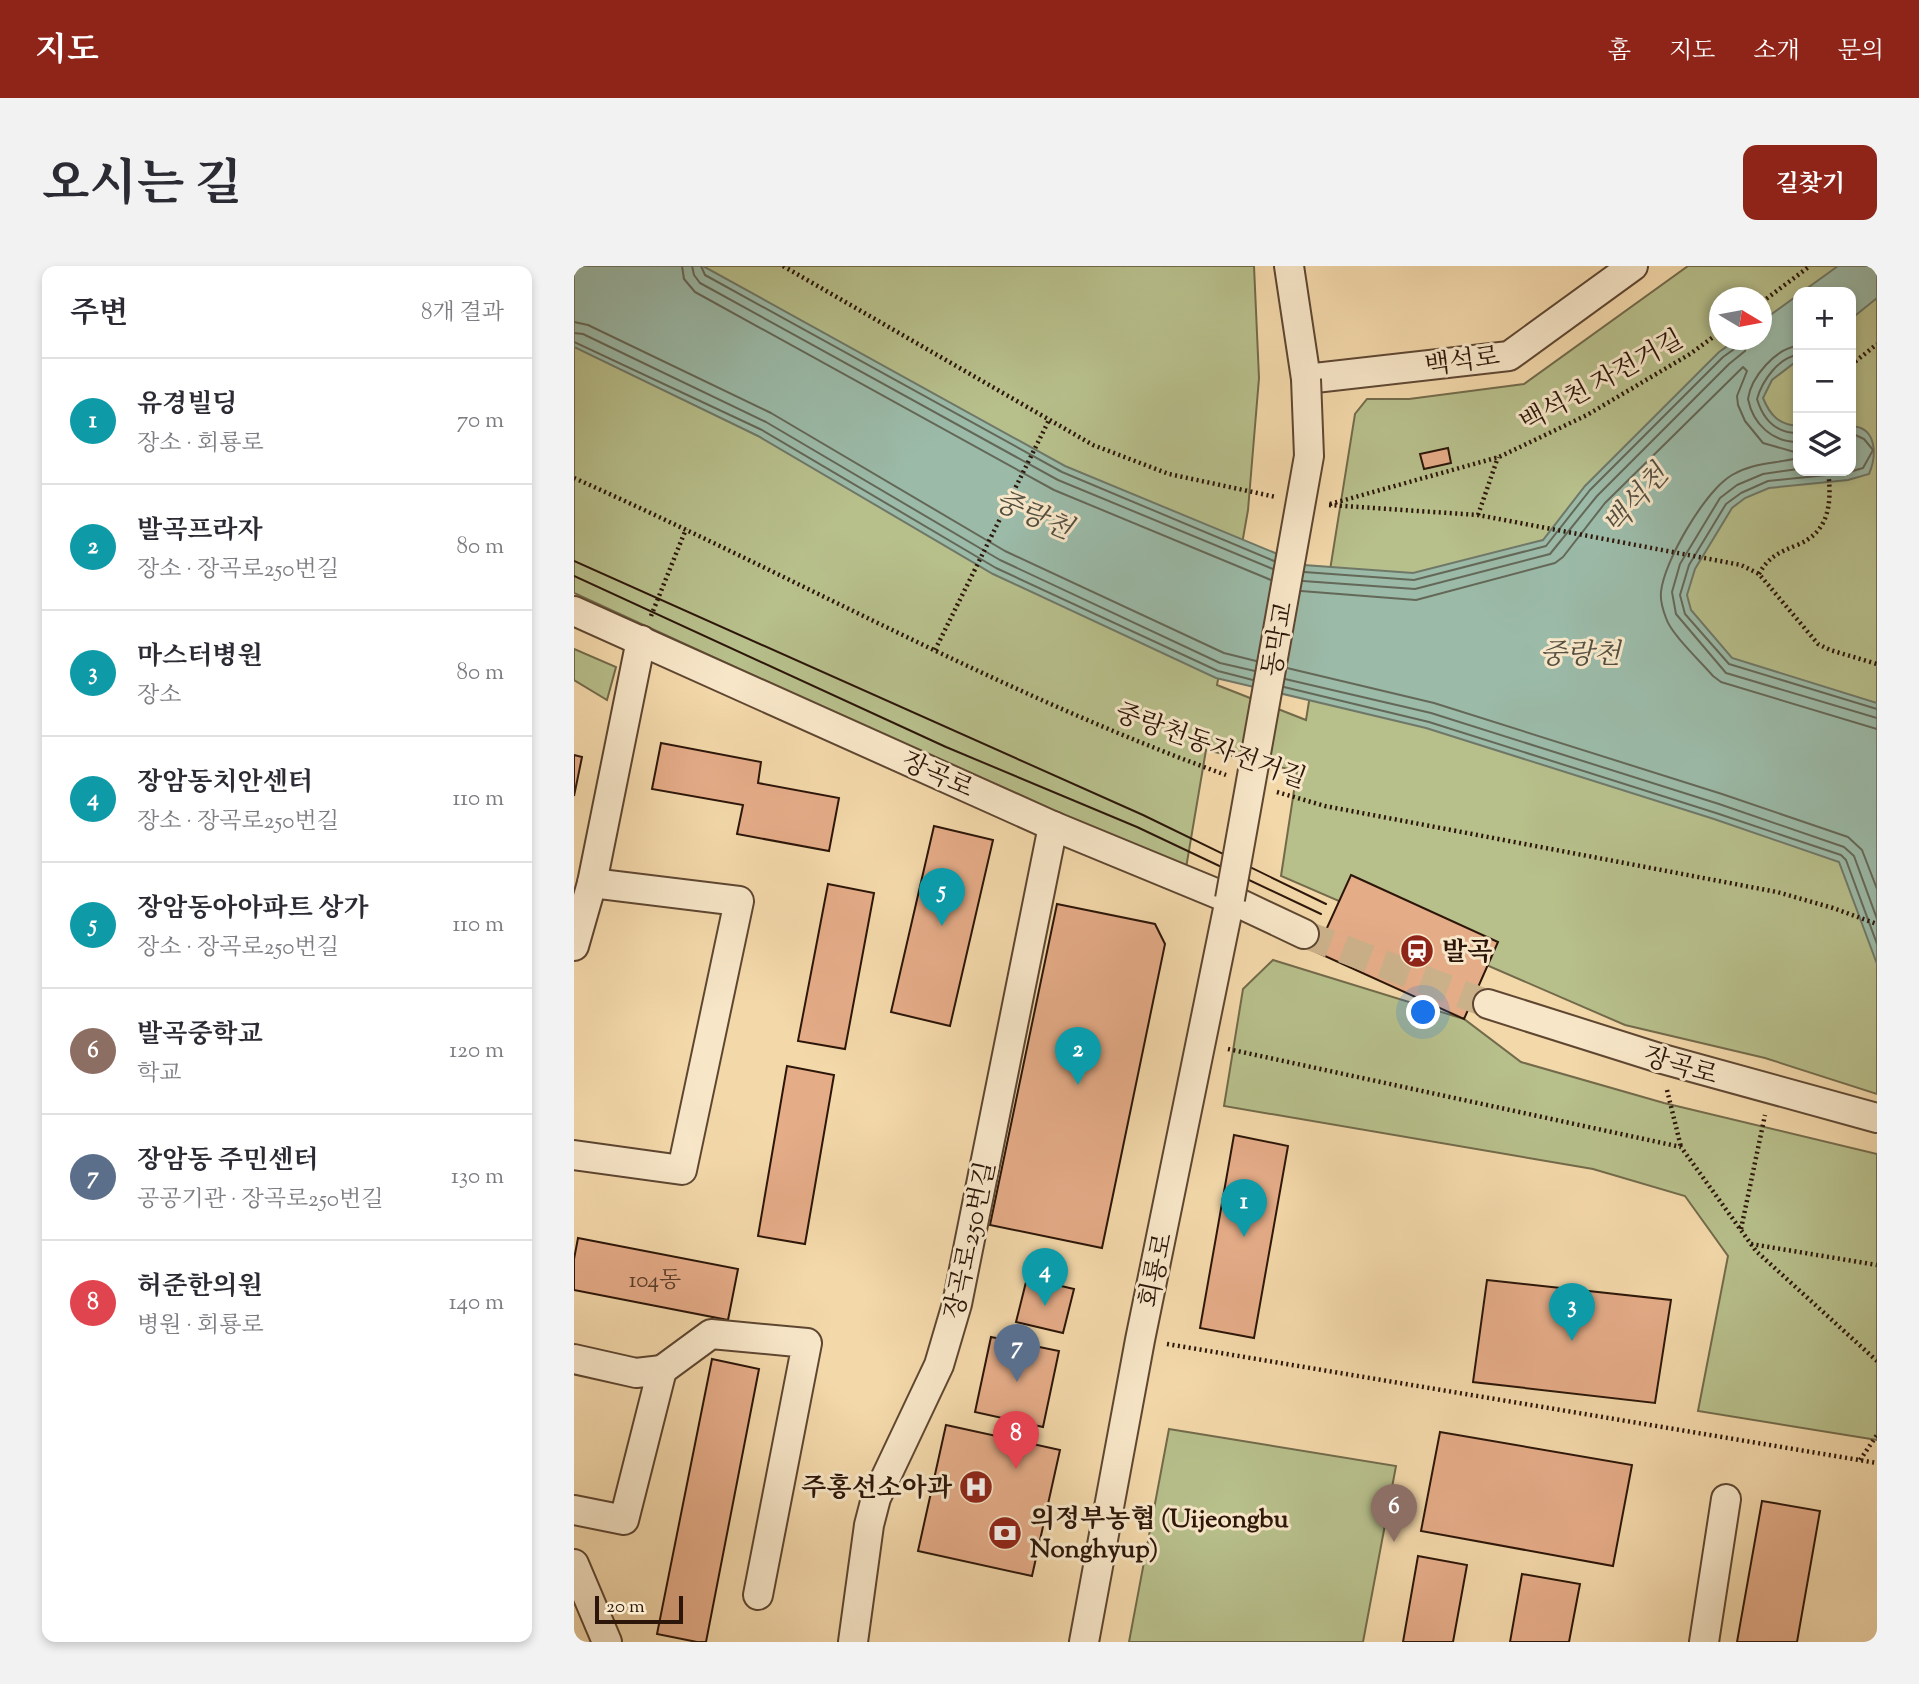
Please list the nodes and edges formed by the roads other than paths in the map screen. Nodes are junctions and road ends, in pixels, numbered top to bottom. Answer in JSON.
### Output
{"nodes":[{"id":1,"x":1289,"y":266,"type":"edge"},
{"id":2,"x":1633,"y":266,"type":"edge"},
{"id":3,"x":1306,"y":379,"type":"junction"},
{"id":4,"x":574,"y":611,"type":"edge"},
{"id":5,"x":641,"y":640,"type":"junction"},
{"id":6,"x":1053,"y":826,"type":"junction"},
{"id":7,"x":592,"y":883,"type":"junction"},
{"id":8,"x":1230,"y":899,"type":"junction"},
{"id":9,"x":1304,"y":934,"type":"tunnel mouth"},
{"id":10,"x":574,"y":946,"type":"edge"},
{"id":11,"x":1488,"y":1004,"type":"tunnel mouth"},
{"id":12,"x":1877,"y":1118,"type":"edge"},
{"id":13,"x":574,"y":1156,"type":"edge"},
{"id":14,"x":574,"y":1359,"type":"edge"},
{"id":15,"x":662,"y":1370,"type":"junction"},
{"id":16,"x":1726,"y":1499,"type":"dead end"},
{"id":17,"x":574,"y":1510,"type":"edge"},
{"id":18,"x":574,"y":1564,"type":"edge"},
{"id":19,"x":758,"y":1595,"type":"dead end"},
{"id":20,"x":607,"y":1642,"type":"edge"},
{"id":21,"x":853,"y":1642,"type":"edge"},
{"id":22,"x":1084,"y":1642,"type":"edge"},
{"id":23,"x":1704,"y":1642,"type":"edge"}],
"edges":[{"from":1,"to":3,"type":"street"},
{"from":2,"to":3,"type":"street","name":"백석로"},
{"from":3,"to":8,"type":"street","name":"동막교","bridge":true},
{"from":4,"to":5,"type":"street","name":"장곡로"},
{"from":5,"to":6,"type":"street","name":"장곡로"},
{"from":5,"to":7,"type":"street"},
{"from":6,"to":8,"type":"street","name":"장곡로"},
{"from":6,"to":21,"type":"street","name":"장곡로250번길"},
{"from":7,"to":10,"type":"street"},
{"from":7,"to":13,"type":"street"},
{"from":8,"to":9,"type":"street","name":"장곡로"},
{"from":8,"to":22,"type":"street","name":"회룡로"},
{"from":11,"to":12,"type":"street","name":"장곡로"},
{"from":14,"to":15,"type":"street"},
{"from":15,"to":17,"type":"street"},
{"from":15,"to":19,"type":"street"},
{"from":16,"to":23,"type":"street"},
{"from":18,"to":20,"type":"street"}]}
